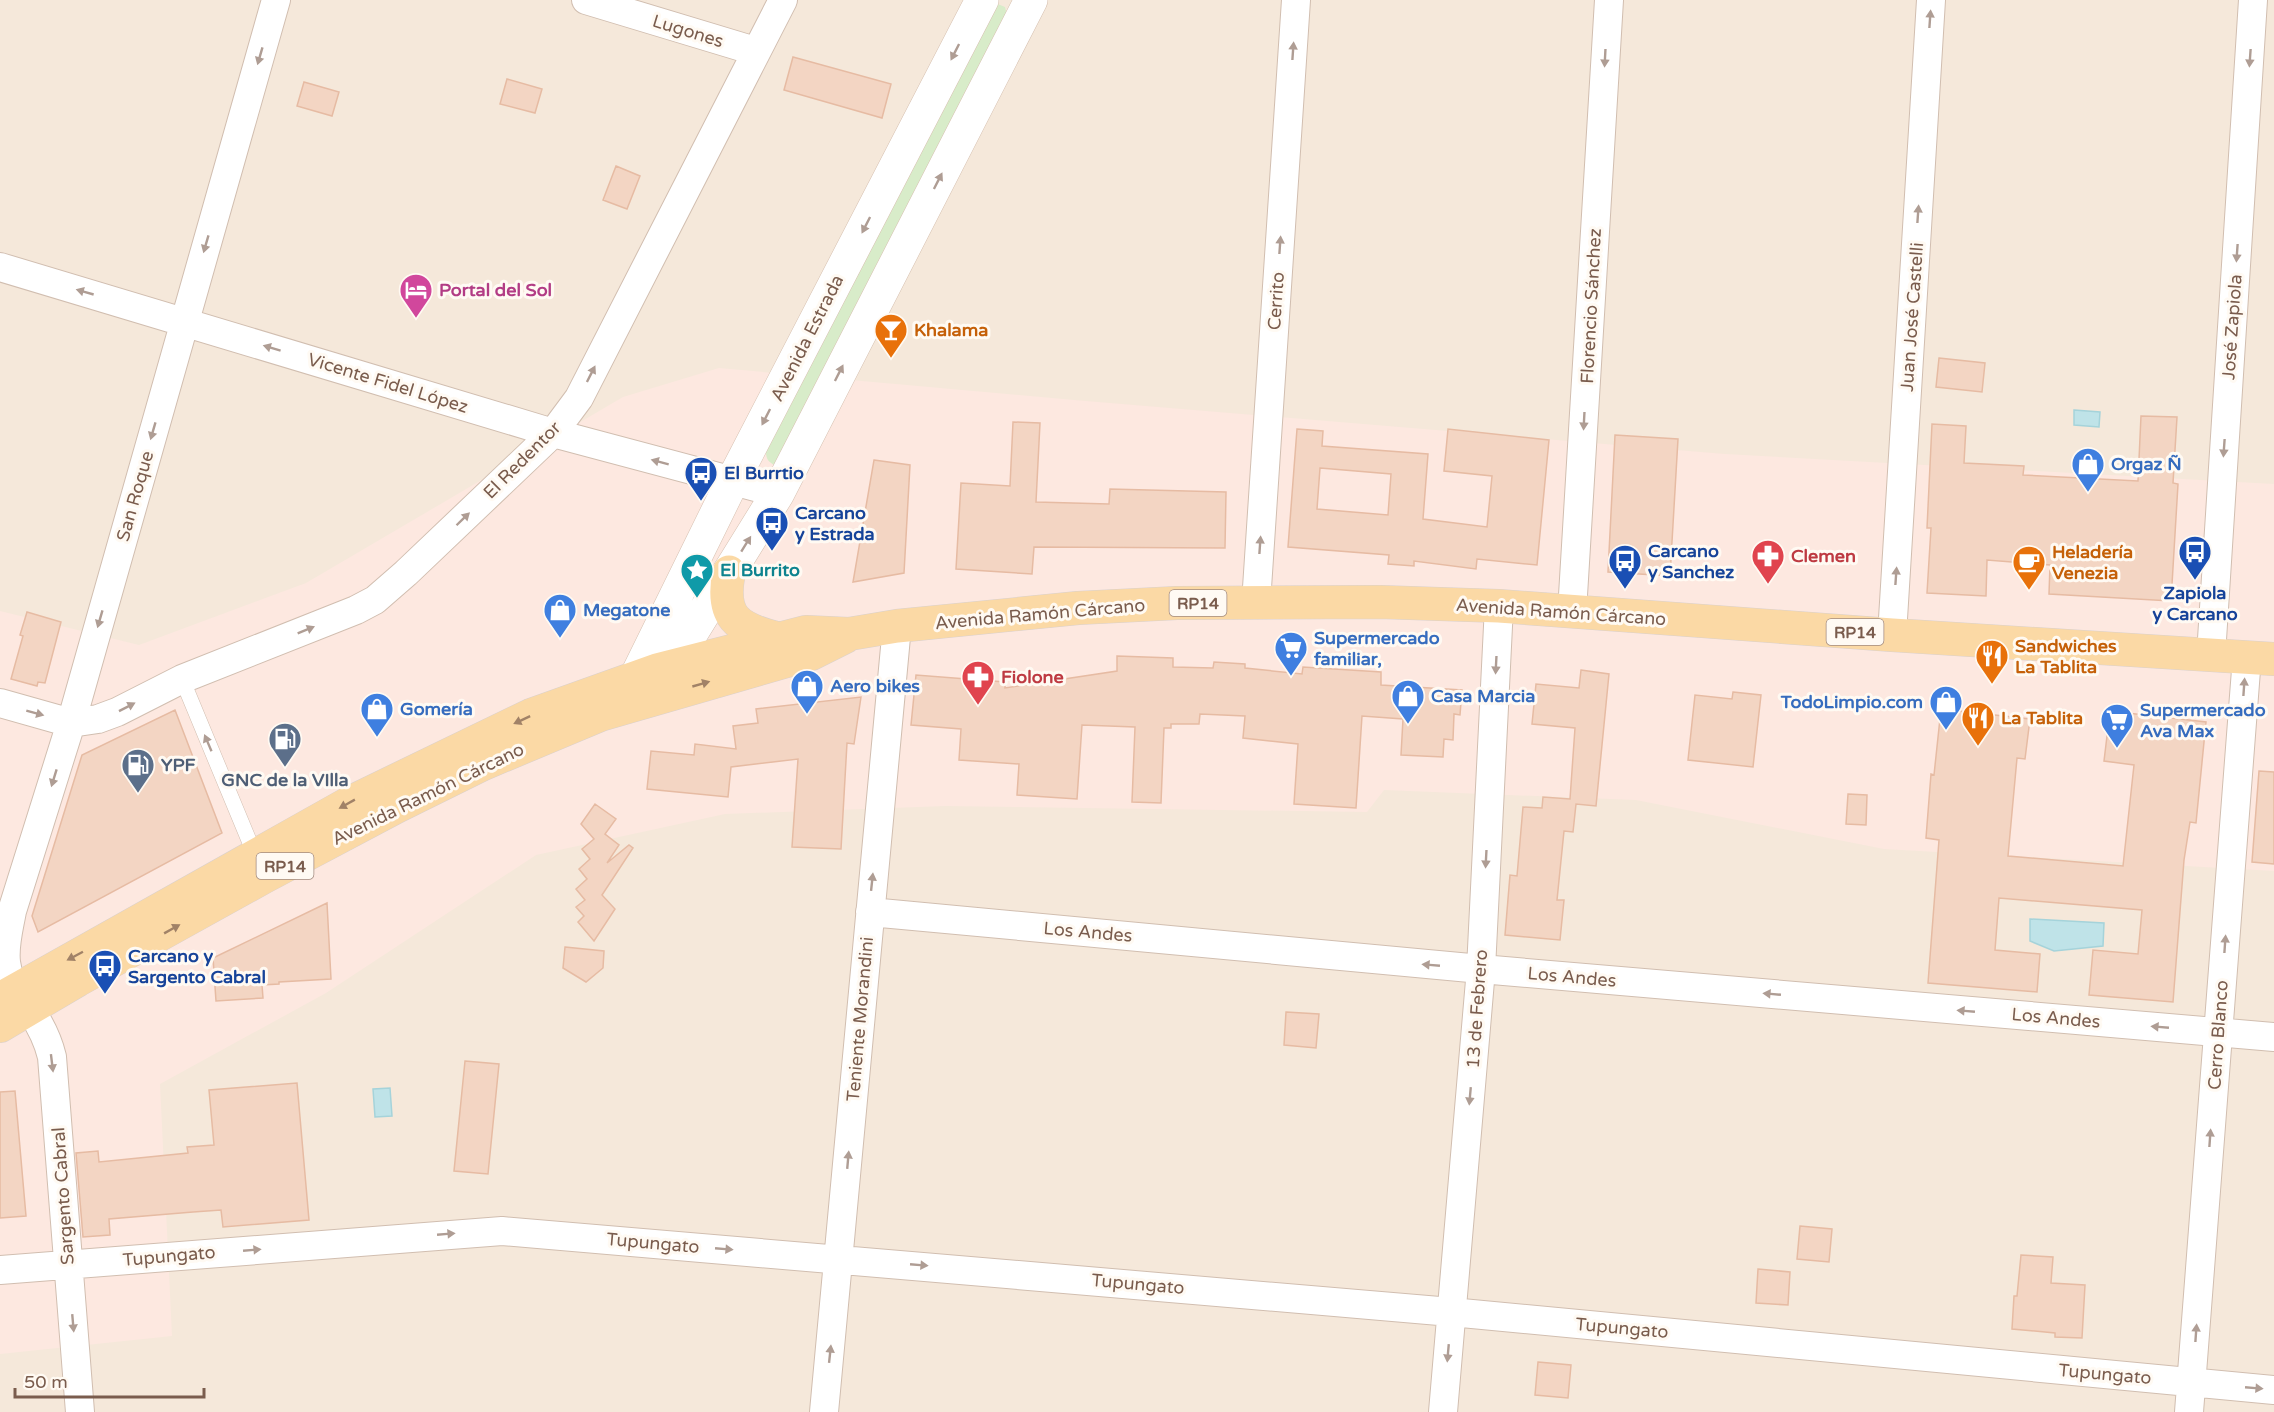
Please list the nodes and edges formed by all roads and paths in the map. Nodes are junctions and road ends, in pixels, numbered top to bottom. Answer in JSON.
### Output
{"nodes":[{"id":1,"x":276,"y":0,"type":"edge"},
{"id":2,"x":586,"y":0,"type":"edge"},
{"id":3,"x":783,"y":0,"type":"edge"},
{"id":4,"x":982,"y":0,"type":"edge"},
{"id":5,"x":1296,"y":0,"type":"edge"},
{"id":6,"x":1609,"y":0,"type":"edge"},
{"id":7,"x":1931,"y":0,"type":"edge"},
{"id":8,"x":2253,"y":0,"type":"edge"},
{"id":9,"x":1028,"y":1,"type":"edge"},
{"id":10,"x":755,"y":51,"type":"junction"},
{"id":11,"x":0,"y":267,"type":"edge"},
{"id":12,"x":184,"y":322,"type":"junction"},
{"id":13,"x":553,"y":433,"type":"junction"},
{"id":14,"x":732,"y":482,"type":"junction"},
{"id":15,"x":778,"y":493,"type":"junction"},
{"id":16,"x":729,"y":572,"type":"junction"},
{"id":17,"x":1256,"y":603,"type":"junction"},
{"id":18,"x":1499,"y":606,"type":"junction"},
{"id":19,"x":1572,"y":612,"type":"junction"},
{"id":20,"x":897,"y":626,"type":"junction"},
{"id":21,"x":849,"y":634,"type":"junction"},
{"id":22,"x":1892,"y":635,"type":"junction"},
{"id":23,"x":776,"y":638,"type":"junction"},
{"id":24,"x":2211,"y":655,"type":"junction"},
{"id":25,"x":2260,"y":658,"type":"edge"},
{"id":26,"x":671,"y":666,"type":"junction"},
{"id":27,"x":636,"y":677,"type":"junction"},
{"id":28,"x":182,"y":680,"type":"junction"},
{"id":29,"x":0,"y":703,"type":"edge"},
{"id":30,"x":71,"y":723,"type":"junction"},
{"id":31,"x":546,"y":736,"type":"junction"},
{"id":32,"x":255,"y":855,"type":"junction"},
{"id":33,"x":870,"y":912,"type":"junction"},
{"id":34,"x":1481,"y":969,"type":"junction"},
{"id":35,"x":15,"y":1000,"type":"edge"},
{"id":36,"x":0,"y":1026,"type":"edge"},
{"id":37,"x":2218,"y":1032,"type":"junction"},
{"id":38,"x":2274,"y":1037,"type":"edge"},
{"id":39,"x":839,"y":1259,"type":"junction"},
{"id":40,"x":68,"y":1265,"type":"junction"},
{"id":41,"x":0,"y":1270,"type":"edge"},
{"id":42,"x":1451,"y":1312,"type":"junction"},
{"id":43,"x":2192,"y":1382,"type":"junction"},
{"id":44,"x":2274,"y":1390,"type":"edge"},
{"id":45,"x":80,"y":1412,"type":"edge"},
{"id":46,"x":824,"y":1412,"type":"edge"},
{"id":47,"x":1443,"y":1412,"type":"edge"},
{"id":48,"x":2189,"y":1412,"type":"edge"}],
"edges":[{"from":1,"to":12,"type":"street","name":"San Roque","one_way":true},
{"from":2,"to":10,"type":"street","name":"Lugones"},
{"from":3,"to":10,"type":"street","name":"El Redentor"},
{"from":4,"to":14,"type":"main road","name":"Avenida Estrada","one_way":true},
{"from":17,"to":5,"type":"street","name":"Cerrito","one_way":true},
{"from":6,"to":19,"type":"street","name":"Florencio Sánchez","one_way":true},
{"from":22,"to":7,"type":"street","name":"Juan José Castelli","one_way":true},
{"from":8,"to":24,"type":"street","name":"José Zapiola","one_way":true},
{"from":15,"to":9,"type":"main road","one_way":true},
{"from":13,"to":10,"type":"street","name":"El Redentor","one_way":true},
{"from":12,"to":11,"type":"street","name":"Vicente Fidel López","one_way":true},
{"from":13,"to":12,"type":"street","name":"Vicente Fidel López","one_way":true},
{"from":12,"to":30,"type":"street","name":"San Roque","one_way":true},
{"from":14,"to":13,"type":"street","name":"Vicente Fidel López","one_way":true},
{"from":28,"to":13,"type":"street","name":"El Redentor","one_way":true},
{"from":14,"to":15,"type":"street","name":"Vicente Fidel López"},
{"from":14,"to":27,"type":"main road","name":"Avenida Estrada"},
{"from":16,"to":15,"type":"main road","one_way":true},
{"from":16,"to":23,"type":"main road"},
{"from":16,"to":26,"type":"main road"},
{"from":17,"to":18,"type":"main road","name":"Avenida Ramón Cárcano","number":"RP14"},
{"from":17,"to":20,"type":"main road","name":"Avenida Ramón Cárcano","number":"RP14"},
{"from":18,"to":19,"type":"main road","name":"Avenida Ramón Cárcano","number":"RP14"},
{"from":18,"to":34,"type":"street","name":"13 de Febrero","one_way":true},
{"from":19,"to":22,"type":"main road","name":"Avenida Ramón Cárcano","number":"RP14"},
{"from":20,"to":21,"type":"main road","name":"Avenida Ramón Cárcano","number":"RP14"},
{"from":33,"to":20,"type":"street","name":"Teniente Morandini","one_way":true},
{"from":21,"to":23,"type":"main road","name":"Avenida Ramón Cárcano","number":"RP14"},
{"from":31,"to":21,"type":"main road","name":"Avenida Ramón Cárcano","number":"RP14","one_way":true},
{"from":22,"to":24,"type":"main road","name":"Avenida Ramón Cárcano","number":"RP14"},
{"from":23,"to":26,"type":"main road","name":"Avenida Ramón Cárcano","number":"RP14"},
{"from":24,"to":25,"type":"main road","name":"Avenida Ramón Cárcano","number":"RP14"},
{"from":37,"to":25,"type":"street","name":"Cerro Blanco","one_way":true},
{"from":26,"to":27,"type":"main road","name":"Avenida Ramón Cárcano","number":"RP14"},
{"from":26,"to":31,"type":"main road"},
{"from":27,"to":32,"type":"main road","name":"Avenida Ramón Cárcano","number":"RP14","one_way":true},
{"from":30,"to":28,"type":"street","name":"El Redentor","one_way":true},
{"from":32,"to":28,"type":"lane","one_way":true},
{"from":29,"to":30,"type":"street","one_way":true},
{"from":30,"to":35,"type":"street","name":"San Roque","one_way":true},
{"from":35,"to":31,"type":"main road","name":"Avenida Ramón Cárcano","number":"RP14","one_way":true},
{"from":32,"to":35,"type":"main road","name":"Avenida Ramón Cárcano","number":"RP14","one_way":true},
{"from":34,"to":33,"type":"street","name":"Los Andes","one_way":true},
{"from":39,"to":33,"type":"street","name":"Teniente Morandini","one_way":true},
{"from":37,"to":34,"type":"street","name":"Los Andes","one_way":true},
{"from":34,"to":42,"type":"street","name":"13 de Febrero","one_way":true},
{"from":35,"to":36,"type":"main road","name":"Avenida Ramón Cárcano","number":"RP14"},
{"from":35,"to":40,"type":"street","name":"Sargento Cabral","one_way":true},
{"from":37,"to":38,"type":"street","name":"Los Andes"},
{"from":43,"to":37,"type":"street","name":"Cerro Blanco","one_way":true},
{"from":40,"to":39,"type":"street","name":"Tupungato","one_way":true},
{"from":39,"to":42,"type":"street","name":"Tupungato","one_way":true},
{"from":46,"to":39,"type":"street","name":"Teniente Morandini","one_way":true},
{"from":40,"to":41,"type":"street","name":"Tupungato"},
{"from":40,"to":45,"type":"street","name":"Sargento Cabral","one_way":true},
{"from":42,"to":43,"type":"street","name":"Tupungato"},
{"from":42,"to":47,"type":"street","name":"13 de Febrero","one_way":true},
{"from":43,"to":44,"type":"street","name":"Tupungato","one_way":true},
{"from":43,"to":48,"type":"street","name":"Cerro Blanco"}]}
